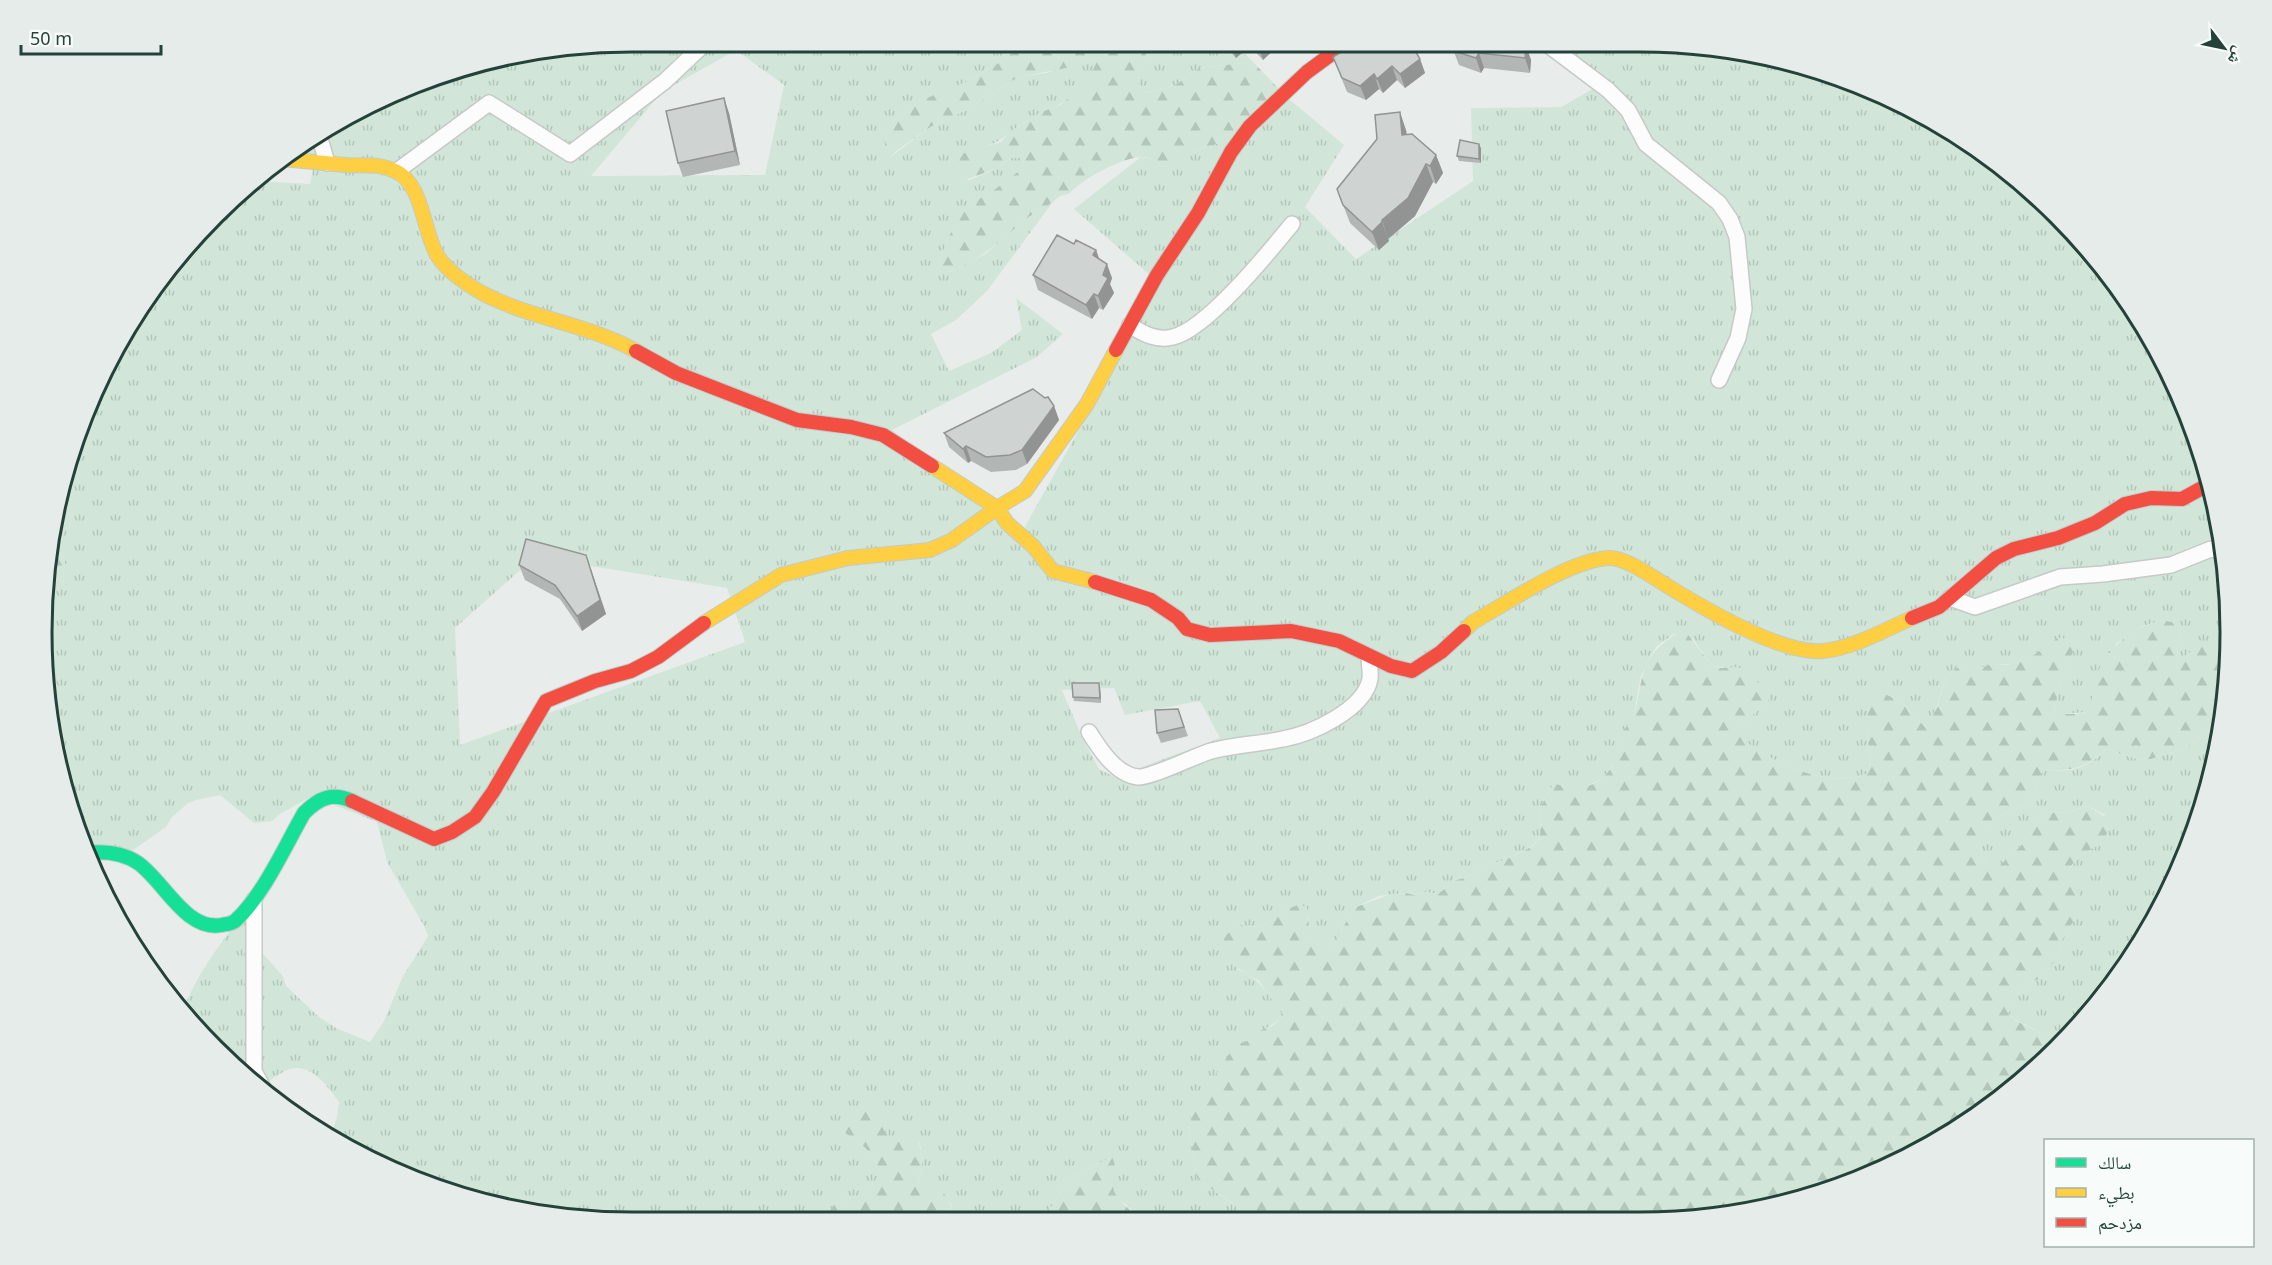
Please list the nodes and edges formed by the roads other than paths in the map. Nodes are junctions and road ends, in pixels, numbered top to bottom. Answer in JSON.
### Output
{"nodes":[{"id":1,"x":696,"y":52,"type":"edge"},
{"id":2,"x":1334,"y":52,"type":"edge"},
{"id":3,"x":1558,"y":52,"type":"edge"},
{"id":4,"x":321,"y":143,"type":"edge"},
{"id":5,"x":296,"y":160,"type":"edge"},
{"id":6,"x":327,"y":163,"type":"junction"},
{"id":7,"x":397,"y":171,"type":"junction"},
{"id":8,"x":1292,"y":224,"type":"dead end"},
{"id":9,"x":1130,"y":325,"type":"junction"},
{"id":10,"x":1719,"y":380,"type":"dead end"},
{"id":11,"x":2201,"y":488,"type":"edge"},
{"id":12,"x":997,"y":508,"type":"junction"},
{"id":13,"x":2214,"y":549,"type":"edge"},
{"id":14,"x":1950,"y":598,"type":"junction"},
{"id":15,"x":1369,"y":657,"type":"junction"},
{"id":16,"x":1089,"y":732,"type":"dead end"},
{"id":17,"x":96,"y":852,"type":"edge"},
{"id":18,"x":254,"y":900,"type":"junction"},
{"id":19,"x":255,"y":1073,"type":"edge"}],
"edges":[{"from":1,"to":7,"type":"street"},
{"from":2,"to":9,"type":"street"},
{"from":3,"to":10,"type":"street"},
{"from":4,"to":6,"type":"street"},
{"from":5,"to":6,"type":"street"},
{"from":6,"to":7,"type":"street"},
{"from":7,"to":12,"type":"street"},
{"from":8,"to":9,"type":"street"},
{"from":9,"to":12,"type":"street"},
{"from":11,"to":14,"type":"street"},
{"from":12,"to":15,"type":"street"},
{"from":12,"to":18,"type":"street"},
{"from":13,"to":14,"type":"street"},
{"from":14,"to":15,"type":"street"},
{"from":15,"to":16,"type":"street"},
{"from":17,"to":18,"type":"street"},
{"from":18,"to":19,"type":"street"}]}
